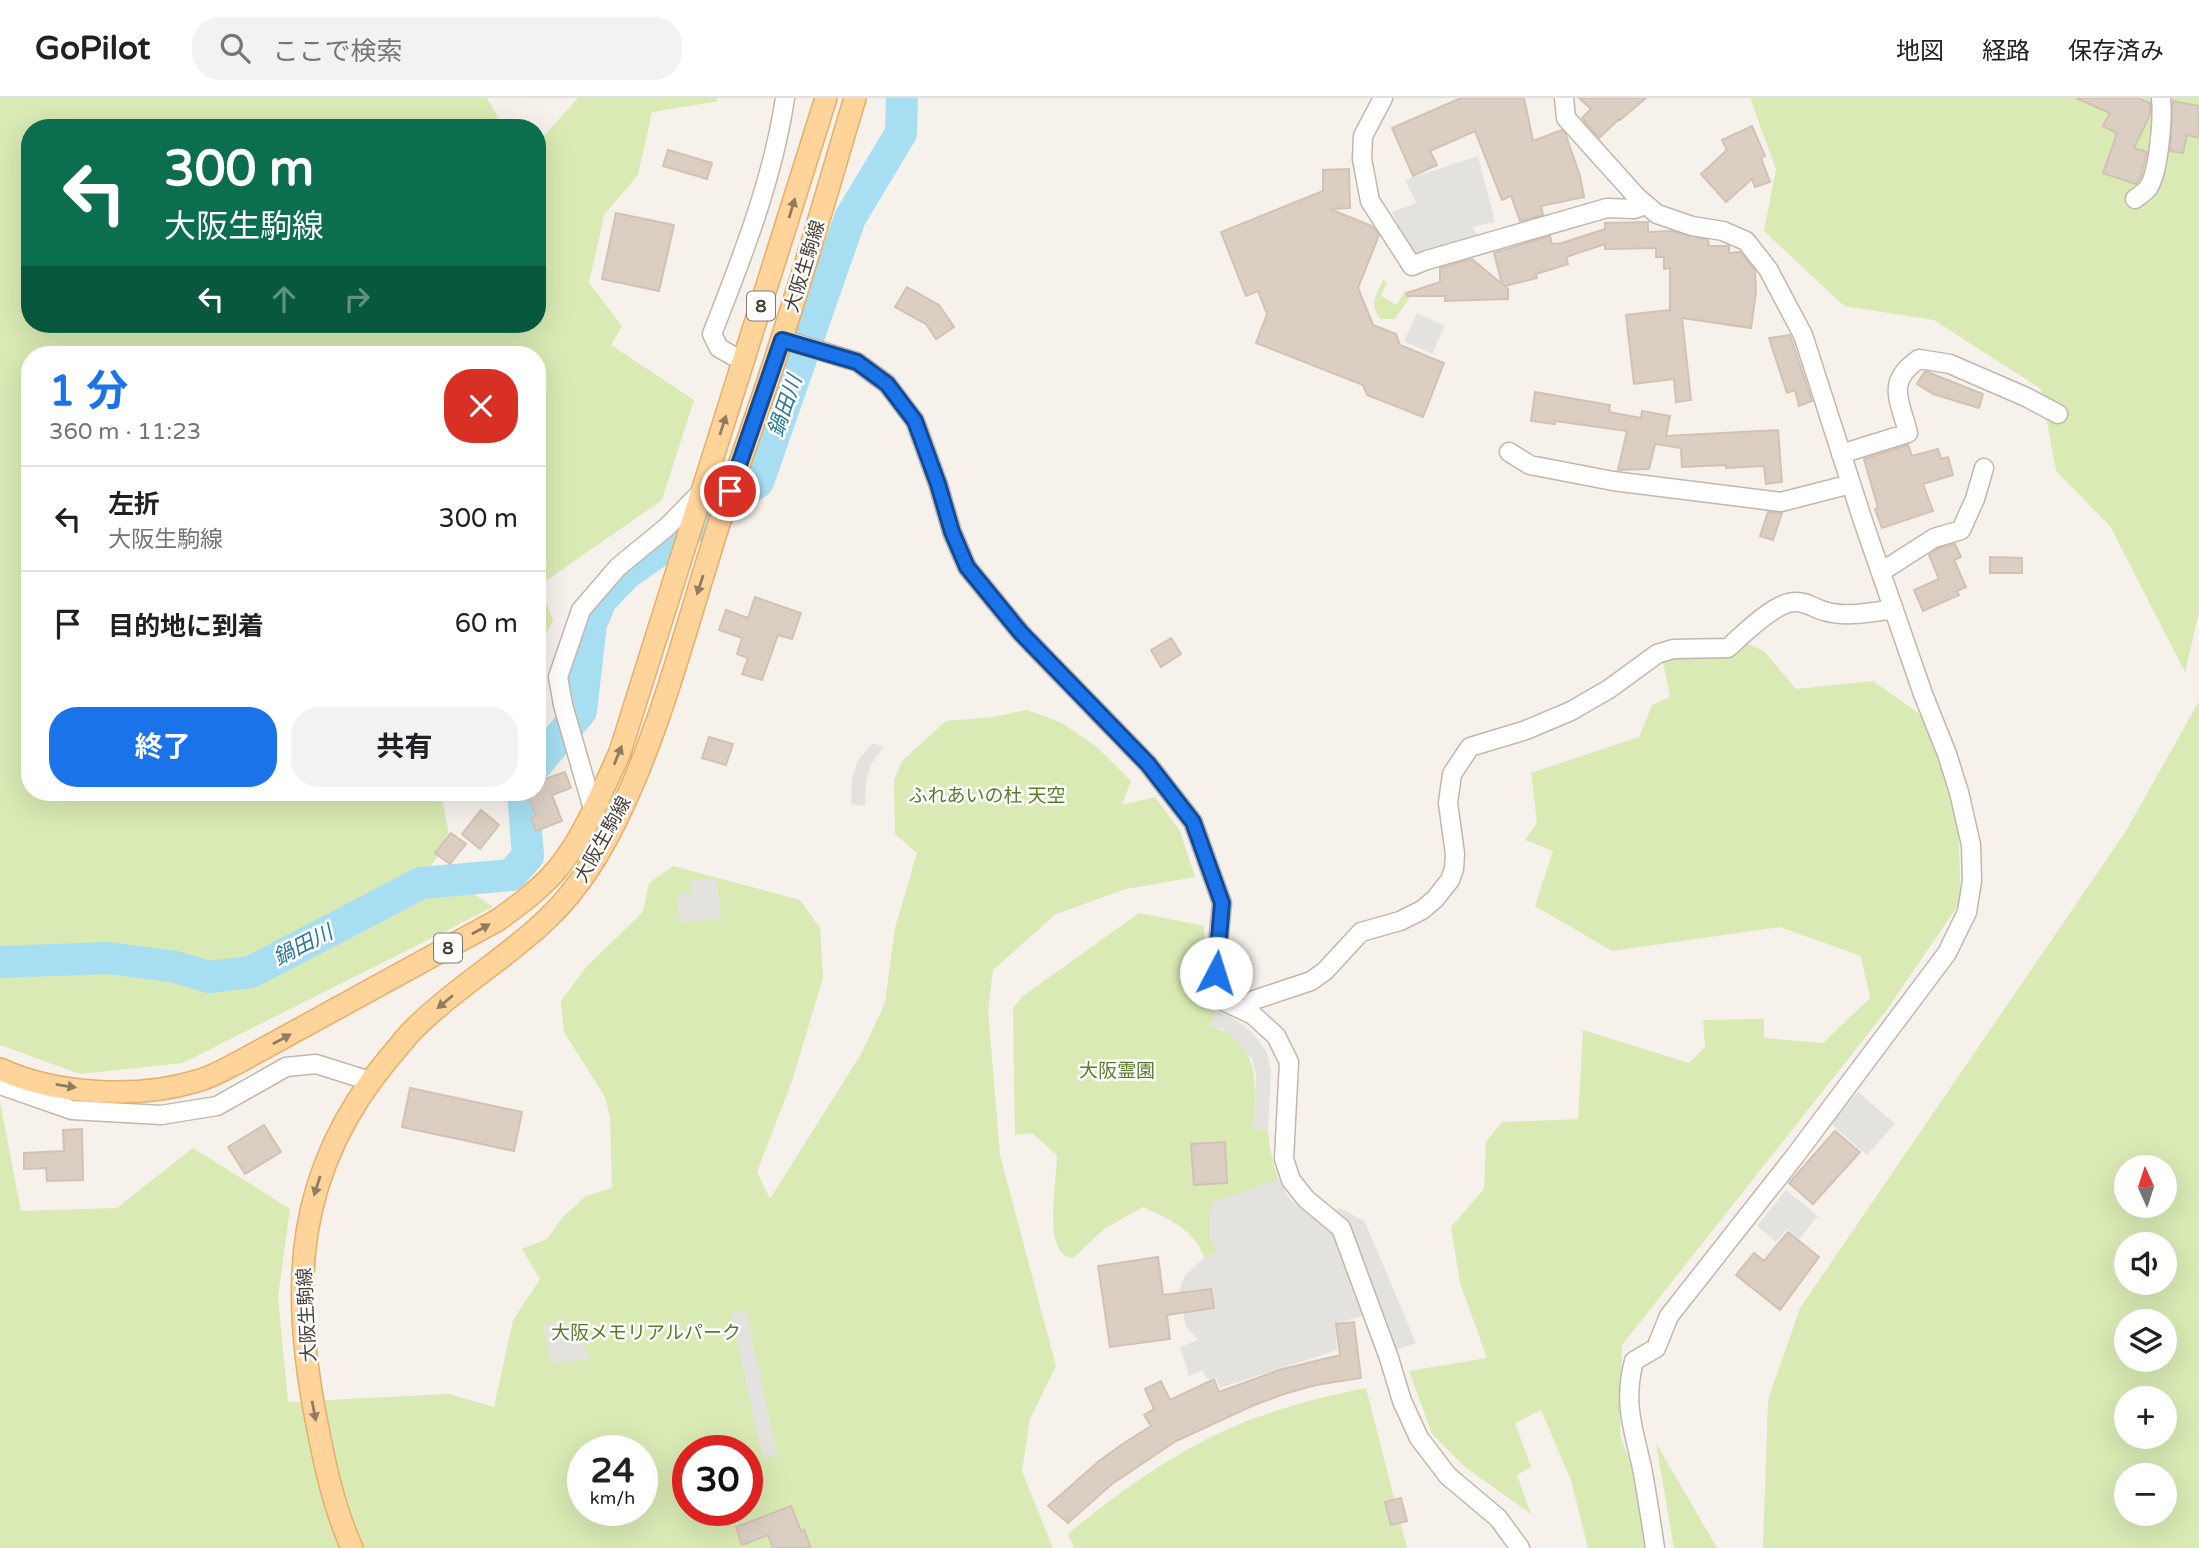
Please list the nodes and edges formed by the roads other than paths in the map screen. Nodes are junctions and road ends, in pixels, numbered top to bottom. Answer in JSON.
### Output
{"nodes":[{"id":1,"x":785,"y":98,"type":"edge"},
{"id":2,"x":826,"y":98,"type":"edge"},
{"id":3,"x":855,"y":98,"type":"edge"},
{"id":4,"x":1383,"y":98,"type":"edge"},
{"id":5,"x":1564,"y":98,"type":"edge"},
{"id":6,"x":2161,"y":98,"type":"edge"},
{"id":7,"x":2135,"y":199,"type":"dead end"},
{"id":8,"x":1646,"y":205,"type":"junction"},
{"id":9,"x":789,"y":342,"type":"junction"},
{"id":10,"x":744,"y":362,"type":"junction"},
{"id":11,"x":2058,"y":414,"type":"dead end"},
{"id":12,"x":1509,"y":453,"type":"dead end"},
{"id":13,"x":1842,"y":454,"type":"junction"},
{"id":14,"x":1984,"y":468,"type":"dead end"},
{"id":15,"x":1851,"y":484,"type":"junction"},
{"id":16,"x":702,"y":491,"type":"junction"},
{"id":17,"x":1881,"y":572,"type":"junction"},
{"id":18,"x":1894,"y":609,"type":"junction"},
{"id":19,"x":593,"y":809,"type":"junction"},
{"id":20,"x":1245,"y":1011,"type":"junction"},
{"id":21,"x":0,"y":1069,"type":"edge"},
{"id":22,"x":370,"y":1081,"type":"junction"},
{"id":23,"x":0,"y":1085,"type":"edge"},
{"id":24,"x":352,"y":1548,"type":"edge"},
{"id":25,"x":1520,"y":1548,"type":"edge"},
{"id":26,"x":1655,"y":1548,"type":"edge"}],
"edges":[{"from":1,"to":10,"type":"street"},
{"from":10,"to":2,"type":"main road","name":"大阪生駒線","number":"8","one_way":true},
{"from":3,"to":9,"type":"main road","name":"大阪生駒線","number":"8"},
{"from":4,"to":8,"type":"street"},
{"from":5,"to":8,"type":"street"},
{"from":6,"to":7,"type":"street"},
{"from":8,"to":13,"type":"street"},
{"from":9,"to":20,"type":"street"},
{"from":9,"to":22,"type":"main road","name":"大阪生駒線","number":"8","one_way":true},
{"from":16,"to":10,"type":"main road","name":"大阪生駒線","number":"8","one_way":true},
{"from":11,"to":13,"type":"street"},
{"from":12,"to":15,"type":"street"},
{"from":13,"to":15,"type":"street"},
{"from":14,"to":17,"type":"street"},
{"from":15,"to":17,"type":"street"},
{"from":19,"to":16,"type":"main road","name":"大阪生駒線","number":"8","one_way":true},
{"from":16,"to":19,"type":"street"},
{"from":17,"to":18,"type":"street"},
{"from":18,"to":20,"type":"street"},
{"from":18,"to":26,"type":"street"},
{"from":21,"to":19,"type":"main road","name":"大阪生駒線","number":"8","one_way":true},
{"from":20,"to":25,"type":"street"},
{"from":22,"to":23,"type":"street"},
{"from":22,"to":24,"type":"main road","name":"大阪生駒線","number":"8","one_way":true}]}
